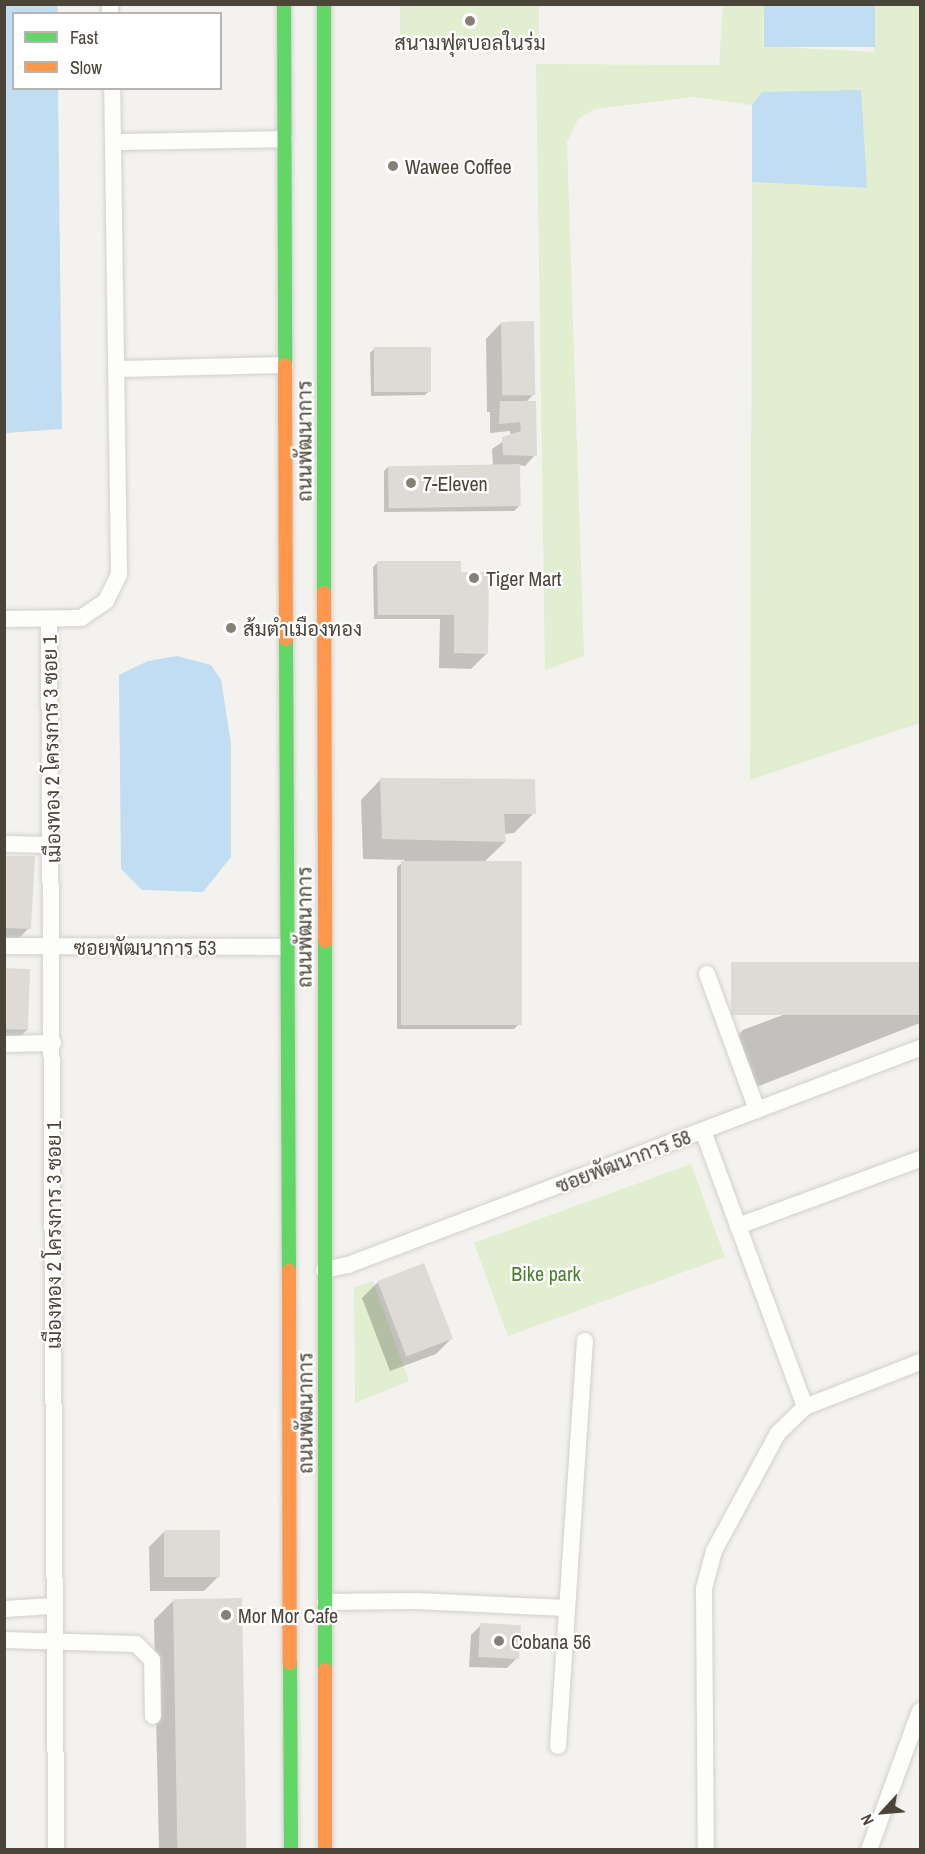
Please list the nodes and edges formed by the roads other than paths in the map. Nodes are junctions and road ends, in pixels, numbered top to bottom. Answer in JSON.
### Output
{"nodes":[{"id":1,"x":284,"y":4,"type":"edge"},
{"id":2,"x":324,"y":4,"type":"edge"},
{"id":3,"x":112,"y":90,"type":"edge"},
{"id":4,"x":284,"y":139,"type":"junction"},
{"id":5,"x":114,"y":142,"type":"junction"},
{"id":6,"x":295,"y":249,"type":"junction"},
{"id":7,"x":324,"y":250,"type":"junction"},
{"id":8,"x":285,"y":365,"type":"junction"},
{"id":9,"x":118,"y":369,"type":"junction"},
{"id":10,"x":4,"y":619,"type":"edge"},
{"id":11,"x":49,"y":621,"type":"junction"},
{"id":12,"x":4,"y":844,"type":"edge"},
{"id":13,"x":52,"y":845,"type":"junction"},
{"id":14,"x":325,"y":933,"type":"junction"},
{"id":15,"x":4,"y":946,"type":"edge"},
{"id":16,"x":51,"y":946,"type":"junction"},
{"id":17,"x":286,"y":947,"type":"junction"},
{"id":18,"x":706,"y":974,"type":"dead end"},
{"id":19,"x":53,"y":1043,"type":"junction"},
{"id":20,"x":4,"y":1044,"type":"edge"},
{"id":21,"x":921,"y":1048,"type":"edge"},
{"id":22,"x":757,"y":1110,"type":"junction"},
{"id":23,"x":703,"y":1131,"type":"junction"},
{"id":24,"x":921,"y":1159,"type":"edge"},
{"id":25,"x":738,"y":1226,"type":"junction"},
{"id":26,"x":288,"y":1269,"type":"junction"},
{"id":27,"x":324,"y":1270,"type":"junction"},
{"id":28,"x":585,"y":1341,"type":"dead end"},
{"id":29,"x":921,"y":1362,"type":"edge"},
{"id":30,"x":805,"y":1407,"type":"junction"},
{"id":31,"x":325,"y":1602,"type":"junction"},
{"id":32,"x":54,"y":1606,"type":"junction"},
{"id":33,"x":567,"y":1608,"type":"junction"},
{"id":34,"x":4,"y":1609,"type":"edge"},
{"id":35,"x":4,"y":1640,"type":"edge"},
{"id":36,"x":55,"y":1641,"type":"junction"},
{"id":37,"x":921,"y":1711,"type":"edge"},
{"id":38,"x":153,"y":1716,"type":"dead end"},
{"id":39,"x":558,"y":1746,"type":"dead end"},
{"id":40,"x":56,"y":1850,"type":"edge"},
{"id":41,"x":291,"y":1850,"type":"edge"},
{"id":42,"x":325,"y":1850,"type":"edge"},
{"id":43,"x":706,"y":1850,"type":"edge"},
{"id":44,"x":869,"y":1850,"type":"edge"}],
"edges":[{"from":1,"to":4,"type":"main road","name":"ถนนพัฒนาการ"},
{"from":2,"to":7,"type":"main road","name":"ถนนพัฒนาการ"},
{"from":3,"to":5,"type":"street"},
{"from":4,"to":5,"type":"street"},
{"from":4,"to":6,"type":"main road","name":"ถนนพัฒนาการ"},
{"from":5,"to":9,"type":"street"},
{"from":6,"to":7,"type":"main road"},
{"from":6,"to":8,"type":"main road","name":"ถนนพัฒนาการ"},
{"from":7,"to":14,"type":"main road","name":"ถนนพัฒนาการ"},
{"from":8,"to":9,"type":"street"},
{"from":8,"to":17,"type":"main road","name":"ถนนพัฒนาการ"},
{"from":9,"to":11,"type":"street"},
{"from":10,"to":11,"type":"street"},
{"from":11,"to":13,"type":"street","name":"เมืองทอง 2 โครงการ 3 ซอย 1"},
{"from":12,"to":13,"type":"street"},
{"from":13,"to":16,"type":"street","name":"เมืองทอง 2 โครงการ 3 ซอย 1"},
{"from":14,"to":17,"type":"main road"},
{"from":14,"to":27,"type":"main road","name":"ถนนพัฒนาการ"},
{"from":15,"to":16,"type":"street","name":"ซอยพัฒนาการ 53"},
{"from":16,"to":17,"type":"street","name":"ซอยพัฒนาการ 53"},
{"from":16,"to":19,"type":"street","name":"เมืองทอง 2 โครงการ 3 ซอย 1"},
{"from":17,"to":26,"type":"main road","name":"ถนนพัฒนาการ"},
{"from":18,"to":22,"type":"street"},
{"from":19,"to":20,"type":"street"},
{"from":19,"to":32,"type":"street","name":"เมืองทอง 2 โครงการ 3 ซอย 1"},
{"from":21,"to":22,"type":"street","name":"ซอยพัฒนาการ 58"},
{"from":22,"to":23,"type":"street","name":"ซอยพัฒนาการ 58"},
{"from":23,"to":25,"type":"street"},
{"from":23,"to":27,"type":"street","name":"ซอยพัฒนาการ 58"},
{"from":24,"to":25,"type":"street"},
{"from":25,"to":30,"type":"street"},
{"from":26,"to":27,"type":"main road"},
{"from":26,"to":41,"type":"main road","name":"ถนนพัฒนาการ"},
{"from":27,"to":31,"type":"main road","name":"ถนนพัฒนาการ"},
{"from":28,"to":33,"type":"street"},
{"from":29,"to":30,"type":"street"},
{"from":30,"to":43,"type":"street"},
{"from":31,"to":33,"type":"street"},
{"from":31,"to":42,"type":"main road","name":"ถนนพัฒนาการ"},
{"from":32,"to":34,"type":"street"},
{"from":32,"to":36,"type":"street","name":"เมืองทอง 2 โครงการ 3 ซอย 1"},
{"from":33,"to":39,"type":"street"},
{"from":35,"to":36,"type":"street"},
{"from":36,"to":38,"type":"street"},
{"from":36,"to":40,"type":"street","name":"เมืองทอง 2 โครงการ 3 ซอย 1"},
{"from":37,"to":44,"type":"street"}]}
